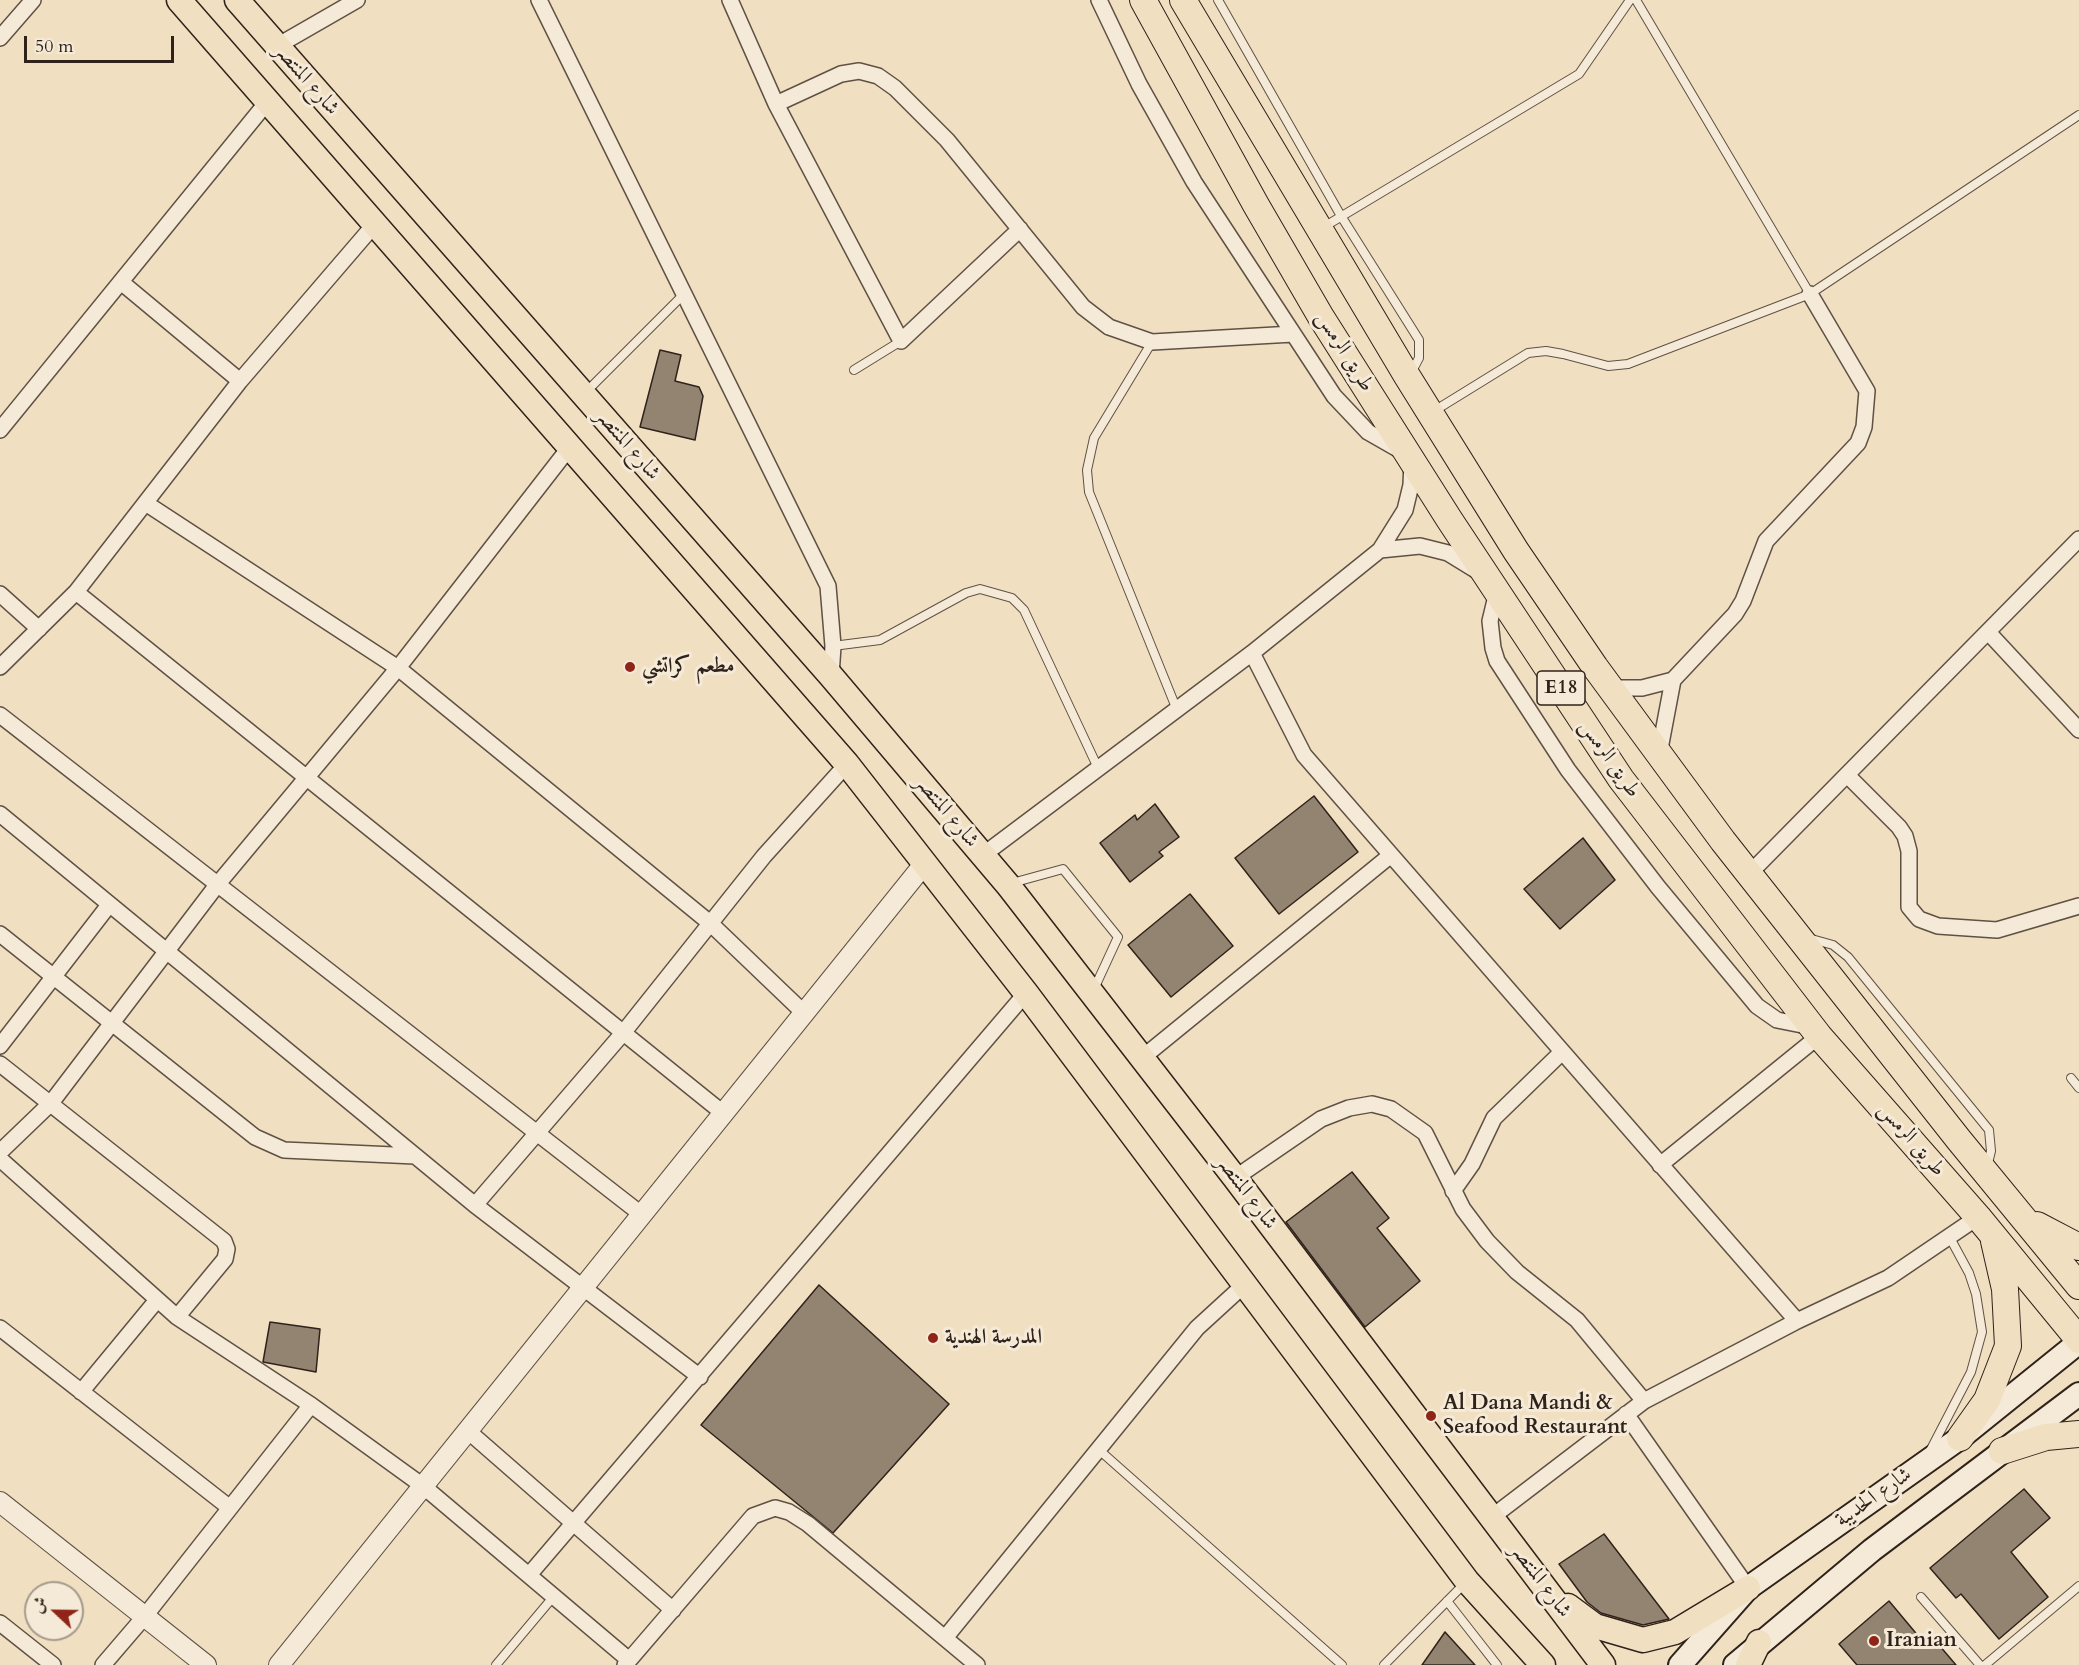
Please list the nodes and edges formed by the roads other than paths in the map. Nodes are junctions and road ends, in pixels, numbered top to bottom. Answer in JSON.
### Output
{"nodes":[{"id":1,"x":33,"y":0,"type":"edge"},
{"id":2,"x":179,"y":0,"type":"edge"},
{"id":3,"x":237,"y":0,"type":"edge"},
{"id":4,"x":357,"y":0,"type":"edge"},
{"id":5,"x":538,"y":0,"type":"edge"},
{"id":6,"x":730,"y":0,"type":"edge"},
{"id":7,"x":1099,"y":0,"type":"edge"},
{"id":8,"x":1143,"y":0,"type":"edge"},
{"id":9,"x":1183,"y":0,"type":"edge"},
{"id":10,"x":1218,"y":0,"type":"edge"},
{"id":11,"x":1630,"y":0,"type":"edge"},
{"id":12,"x":1636,"y":0,"type":"edge"},
{"id":13,"x":0,"y":38,"type":"edge"},
{"id":14,"x":277,"y":46,"type":"junction"},
{"id":15,"x":268,"y":101,"type":"junction"},
{"id":16,"x":776,"y":104,"type":"junction"},
{"id":17,"x":2079,"y":115,"type":"edge"},
{"id":18,"x":1341,"y":216,"type":"junction"},
{"id":19,"x":374,"y":225,"type":"junction"},
{"id":20,"x":1020,"y":230,"type":"junction"},
{"id":21,"x":1318,"y":231,"type":"junction"},
{"id":22,"x":121,"y":282,"type":"junction"},
{"id":23,"x":684,"y":294,"type":"junction"},
{"id":24,"x":1810,"y":294,"type":"junction"},
{"id":25,"x":1293,"y":334,"type":"junction"},
{"id":26,"x":902,"y":341,"type":"junction"},
{"id":27,"x":1152,"y":342,"type":"junction"},
{"id":28,"x":854,"y":370,"type":"dead end"},
{"id":29,"x":1407,"y":376,"type":"junction"},
{"id":30,"x":240,"y":381,"type":"junction"},
{"id":31,"x":583,"y":395,"type":"junction"},
{"id":32,"x":1431,"y":413,"type":"junction"},
{"id":33,"x":0,"y":430,"type":"edge"},
{"id":34,"x":569,"y":448,"type":"junction"},
{"id":35,"x":1409,"y":458,"type":"junction"},
{"id":36,"x":147,"y":504,"type":"junction"},
{"id":37,"x":2079,"y":540,"type":"edge"},
{"id":38,"x":1380,"y":550,"type":"junction"},
{"id":39,"x":1492,"y":584,"type":"junction"},
{"id":40,"x":76,"y":592,"type":"junction"},
{"id":41,"x":0,"y":594,"type":"edge"},
{"id":42,"x":39,"y":628,"type":"junction"},
{"id":43,"x":1988,"y":632,"type":"junction"},
{"id":44,"x":833,"y":646,"type":"junction"},
{"id":45,"x":1252,"y":653,"type":"junction"},
{"id":46,"x":0,"y":667,"type":"edge"},
{"id":47,"x":398,"y":668,"type":"junction"},
{"id":48,"x":831,"y":676,"type":"junction"},
{"id":49,"x":1673,"y":680,"type":"junction"},
{"id":50,"x":1610,"y":688,"type":"junction"},
{"id":51,"x":1177,"y":710,"type":"junction"},
{"id":52,"x":0,"y":715,"type":"edge"},
{"id":53,"x":2079,"y":730,"type":"edge"},
{"id":54,"x":1659,"y":754,"type":"junction"},
{"id":55,"x":847,"y":764,"type":"junction"},
{"id":56,"x":1098,"y":768,"type":"junction"},
{"id":57,"x":1847,"y":775,"type":"junction"},
{"id":58,"x":307,"y":778,"type":"junction"},
{"id":59,"x":0,"y":814,"type":"edge"},
{"id":60,"x":983,"y":855,"type":"junction"},
{"id":61,"x":1390,"y":855,"type":"junction"},
{"id":62,"x":926,"y":863,"type":"junction"},
{"id":63,"x":1749,"y":874,"type":"junction"},
{"id":64,"x":217,"y":885,"type":"junction"},
{"id":65,"x":1008,"y":885,"type":"junction"},
{"id":66,"x":110,"y":905,"type":"junction"},
{"id":67,"x":2079,"y":906,"type":"edge"},
{"id":68,"x":710,"y":923,"type":"junction"},
{"id":69,"x":0,"y":934,"type":"edge"},
{"id":70,"x":166,"y":952,"type":"junction"},
{"id":71,"x":53,"y":978,"type":"junction"},
{"id":72,"x":1026,"y":993,"type":"junction"},
{"id":73,"x":1092,"y":993,"type":"junction"},
{"id":74,"x":804,"y":1013,"type":"junction"},
{"id":75,"x":111,"y":1023,"type":"junction"},
{"id":76,"x":1815,"y":1031,"type":"junction"},
{"id":77,"x":623,"y":1033,"type":"junction"},
{"id":78,"x":0,"y":1046,"type":"edge"},
{"id":79,"x":1562,"y":1052,"type":"junction"},
{"id":80,"x":1142,"y":1058,"type":"junction"},
{"id":81,"x":0,"y":1064,"type":"edge"},
{"id":82,"x":2071,"y":1078,"type":"dead end"},
{"id":83,"x":2079,"y":1088,"type":"edge"},
{"id":84,"x":51,"y":1103,"type":"junction"},
{"id":85,"x":723,"y":1113,"type":"junction"},
{"id":86,"x":537,"y":1133,"type":"junction"},
{"id":87,"x":0,"y":1152,"type":"edge"},
{"id":88,"x":415,"y":1156,"type":"junction"},
{"id":89,"x":0,"y":1159,"type":"edge"},
{"id":90,"x":1660,"y":1165,"type":"junction"},
{"id":91,"x":1235,"y":1178,"type":"junction"},
{"id":92,"x":1454,"y":1191,"type":"junction"},
{"id":93,"x":475,"y":1205,"type":"junction"},
{"id":94,"x":641,"y":1214,"type":"junction"},
{"id":95,"x":2028,"y":1220,"type":"junction"},
{"id":96,"x":1985,"y":1225,"type":"junction"},
{"id":97,"x":1949,"y":1236,"type":"junction"},
{"id":98,"x":2079,"y":1247,"type":"edge"},
{"id":99,"x":1245,"y":1285,"type":"junction"},
{"id":100,"x":2079,"y":1286,"type":"edge"},
{"id":101,"x":584,"y":1287,"type":"junction"},
{"id":102,"x":158,"y":1300,"type":"junction"},
{"id":103,"x":177,"y":1317,"type":"junction"},
{"id":104,"x":1797,"y":1321,"type":"junction"},
{"id":105,"x":0,"y":1328,"type":"edge"},
{"id":106,"x":2079,"y":1341,"type":"edge"},
{"id":107,"x":700,"y":1377,"type":"junction"},
{"id":108,"x":81,"y":1392,"type":"junction"},
{"id":109,"x":2079,"y":1394,"type":"edge"},
{"id":110,"x":1644,"y":1401,"type":"junction"},
{"id":111,"x":311,"y":1405,"type":"junction"},
{"id":112,"x":1626,"y":1414,"type":"junction"},
{"id":113,"x":468,"y":1431,"type":"junction"},
{"id":114,"x":2079,"y":1434,"type":"edge"},
{"id":115,"x":1960,"y":1438,"type":"junction"},
{"id":116,"x":1098,"y":1449,"type":"junction"},
{"id":117,"x":2002,"y":1451,"type":"junction"},
{"id":118,"x":1924,"y":1464,"type":"junction"},
{"id":119,"x":423,"y":1486,"type":"junction"},
{"id":120,"x":0,"y":1502,"type":"edge"},
{"id":121,"x":230,"y":1509,"type":"junction"},
{"id":122,"x":1491,"y":1517,"type":"junction"},
{"id":123,"x":573,"y":1523,"type":"junction"},
{"id":124,"x":529,"y":1575,"type":"junction"},
{"id":125,"x":1467,"y":1581,"type":"junction"},
{"id":126,"x":2079,"y":1586,"type":"edge"},
{"id":127,"x":1748,"y":1588,"type":"junction"},
{"id":128,"x":1546,"y":1589,"type":"junction"},
{"id":129,"x":554,"y":1596,"type":"junction"},
{"id":130,"x":1921,"y":1597,"type":"dead end"},
{"id":131,"x":1447,"y":1601,"type":"junction"},
{"id":132,"x":673,"y":1610,"type":"junction"},
{"id":133,"x":145,"y":1616,"type":"junction"},
{"id":134,"x":0,"y":1623,"type":"edge"},
{"id":135,"x":945,"y":1638,"type":"junction"},
{"id":136,"x":1759,"y":1642,"type":"junction"},
{"id":137,"x":1491,"y":1661,"type":"edge"},
{"id":138,"x":627,"y":1663,"type":"edge"},
{"id":139,"x":1541,"y":1663,"type":"edge"},
{"id":140,"x":53,"y":1665,"type":"edge"},
{"id":141,"x":103,"y":1665,"type":"edge"},
{"id":142,"x":206,"y":1665,"type":"edge"},
{"id":143,"x":279,"y":1665,"type":"edge"},
{"id":144,"x":496,"y":1665,"type":"edge"},
{"id":145,"x":977,"y":1665,"type":"edge"},
{"id":146,"x":1342,"y":1665,"type":"edge"},
{"id":147,"x":1384,"y":1665,"type":"edge"},
{"id":148,"x":1497,"y":1665,"type":"edge"},
{"id":149,"x":1603,"y":1665,"type":"edge"},
{"id":150,"x":1680,"y":1665,"type":"edge"},
{"id":151,"x":1735,"y":1665,"type":"edge"},
{"id":152,"x":1748,"y":1665,"type":"edge"},
{"id":153,"x":1980,"y":1665,"type":"edge"},
{"id":154,"x":1985,"y":1665,"type":"edge"}],
"edges":[{"from":1,"to":13,"type":"street"},
{"from":2,"to":15,"type":"main road","name":"شارع المنتصر"},
{"from":3,"to":14,"type":"main road","name":"شارع المنتصر"},
{"from":4,"to":14,"type":"street"},
{"from":5,"to":23,"type":"street"},
{"from":6,"to":16,"type":"street"},
{"from":7,"to":25,"type":"street"},
{"from":8,"to":35,"type":"highway","name":"طريق الرمس","number":"E18"},
{"from":9,"to":21,"type":"highway","name":"طريق الرمس","number":"E18"},
{"from":10,"to":18,"type":"lane"},
{"from":11,"to":18,"type":"lane"},
{"from":12,"to":24,"type":"lane"},
{"from":14,"to":31,"type":"main road","name":"شارع المنتصر"},
{"from":15,"to":19,"type":"main road","name":"شارع المنتصر"},
{"from":15,"to":22,"type":"street"},
{"from":16,"to":20,"type":"street"},
{"from":16,"to":26,"type":"street"},
{"from":17,"to":24,"type":"lane"},
{"from":18,"to":21,"type":"lane"},
{"from":18,"to":29,"type":"lane"},
{"from":19,"to":30,"type":"street"},
{"from":19,"to":34,"type":"main road","name":"شارع المنتصر"},
{"from":20,"to":26,"type":"street"},
{"from":20,"to":27,"type":"street"},
{"from":21,"to":29,"type":"highway","name":"طريق الرمس","number":"E18"},
{"from":22,"to":30,"type":"street"},
{"from":22,"to":33,"type":"street"},
{"from":23,"to":31,"type":"lane"},
{"from":23,"to":44,"type":"street"},
{"from":24,"to":32,"type":"lane"},
{"from":24,"to":49,"type":"street"},
{"from":25,"to":27,"type":"street"},
{"from":25,"to":35,"type":"street"},
{"from":26,"to":28,"type":"lane"},
{"from":27,"to":51,"type":"lane"},
{"from":29,"to":32,"type":"highway","name":"طريق الرمس","number":"E18"},
{"from":30,"to":36,"type":"street"},
{"from":31,"to":48,"type":"main road","name":"شارع المنتصر"},
{"from":32,"to":50,"type":"highway","name":"طريق الرمس","number":"E18"},
{"from":34,"to":47,"type":"street"},
{"from":34,"to":55,"type":"main road","name":"شارع المنتصر"},
{"from":35,"to":38,"type":"street"},
{"from":35,"to":39,"type":"highway","name":"طريق الرمس","number":"E18"},
{"from":36,"to":40,"type":"street"},
{"from":36,"to":47,"type":"street"},
{"from":37,"to":43,"type":"street"},
{"from":38,"to":39,"type":"street"},
{"from":38,"to":45,"type":"street"},
{"from":39,"to":76,"type":"highway","name":"طريق الرمس","number":"E18"},
{"from":39,"to":76,"type":"street"},
{"from":40,"to":42,"type":"street"},
{"from":40,"to":58,"type":"street"},
{"from":41,"to":42,"type":"street"},
{"from":42,"to":46,"type":"street"},
{"from":43,"to":53,"type":"street"},
{"from":43,"to":57,"type":"street"},
{"from":44,"to":48,"type":"street"},
{"from":44,"to":56,"type":"lane"},
{"from":45,"to":51,"type":"street"},
{"from":45,"to":61,"type":"street"},
{"from":47,"to":58,"type":"street"},
{"from":47,"to":68,"type":"street"},
{"from":48,"to":60,"type":"main road","name":"شارع المنتصر"},
{"from":49,"to":50,"type":"street"},
{"from":49,"to":54,"type":"street"},
{"from":50,"to":54,"type":"highway","name":"طريق الرمس","number":"E18"},
{"from":51,"to":56,"type":"street"},
{"from":52,"to":64,"type":"street"},
{"from":54,"to":63,"type":"highway","name":"طريق الرمس","number":"E18"},
{"from":55,"to":62,"type":"main road","name":"شارع المنتصر"},
{"from":55,"to":68,"type":"street"},
{"from":56,"to":60,"type":"street"},
{"from":57,"to":63,"type":"street"},
{"from":57,"to":67,"type":"street"},
{"from":58,"to":64,"type":"street"},
{"from":58,"to":77,"type":"street"},
{"from":59,"to":66,"type":"street"},
{"from":60,"to":65,"type":"main road","name":"شارع المنتصر"},
{"from":61,"to":79,"type":"street"},
{"from":61,"to":80,"type":"street"},
{"from":62,"to":72,"type":"main road","name":"شارع المنتصر"},
{"from":62,"to":74,"type":"street"},
{"from":63,"to":95,"type":"highway","name":"طريق الرمس","number":"E18"},
{"from":64,"to":70,"type":"street"},
{"from":64,"to":86,"type":"street"},
{"from":65,"to":73,"type":"main road","name":"شارع المنتصر"},
{"from":65,"to":73,"type":"lane"},
{"from":66,"to":70,"type":"street"},
{"from":66,"to":71,"type":"street"},
{"from":68,"to":74,"type":"street"},
{"from":68,"to":77,"type":"street"},
{"from":69,"to":71,"type":"street"},
{"from":70,"to":75,"type":"street"},
{"from":70,"to":88,"type":"street"},
{"from":71,"to":75,"type":"street"},
{"from":71,"to":78,"type":"street"},
{"from":72,"to":99,"type":"main road","name":"شارع المنتصر"},
{"from":72,"to":107,"type":"street"},
{"from":73,"to":80,"type":"main road","name":"شارع المنتصر"},
{"from":74,"to":85,"type":"street"},
{"from":75,"to":84,"type":"street"},
{"from":75,"to":88,"type":"street"},
{"from":76,"to":90,"type":"street"},
{"from":76,"to":96,"type":"highway","name":"طريق الرمس","number":"E18"},
{"from":77,"to":85,"type":"street"},
{"from":77,"to":86,"type":"street"},
{"from":79,"to":90,"type":"street"},
{"from":79,"to":92,"type":"street"},
{"from":80,"to":91,"type":"main road","name":"شارع المنتصر"},
{"from":81,"to":84,"type":"street"},
{"from":82,"to":83,"type":"lane"},
{"from":84,"to":87,"type":"street"},
{"from":84,"to":103,"type":"street"},
{"from":85,"to":94,"type":"street"},
{"from":86,"to":93,"type":"street"},
{"from":86,"to":94,"type":"street"},
{"from":88,"to":93,"type":"street"},
{"from":89,"to":102,"type":"street"},
{"from":90,"to":104,"type":"street"},
{"from":91,"to":92,"type":"street"},
{"from":91,"to":122,"type":"main road","name":"شارع المنتصر"},
{"from":92,"to":110,"type":"street"},
{"from":93,"to":101,"type":"street"},
{"from":94,"to":101,"type":"street"},
{"from":95,"to":98,"type":"highway"},
{"from":95,"to":100,"type":"highway","name":"طريق الرمس","number":"E18"},
{"from":96,"to":97,"type":"street"},
{"from":96,"to":106,"type":"highway","name":"طريق الرمس","number":"E18"},
{"from":96,"to":115,"type":"highway"},
{"from":97,"to":104,"type":"street"},
{"from":97,"to":118,"type":"lane"},
{"from":99,"to":116,"type":"street"},
{"from":99,"to":125,"type":"main road","name":"شارع المنتصر"},
{"from":101,"to":107,"type":"street"},
{"from":101,"to":113,"type":"street"},
{"from":102,"to":103,"type":"street"},
{"from":102,"to":108,"type":"street"},
{"from":103,"to":111,"type":"street"},
{"from":104,"to":110,"type":"street"},
{"from":105,"to":108,"type":"street"},
{"from":106,"to":115,"type":"main road","name":"شارع الحديبة"},
{"from":107,"to":123,"type":"street"},
{"from":108,"to":121,"type":"street"},
{"from":109,"to":117,"type":"main road","name":"شارع الحديبة"},
{"from":110,"to":112,"type":"street"},
{"from":111,"to":119,"type":"street"},
{"from":111,"to":121,"type":"street"},
{"from":112,"to":122,"type":"street"},
{"from":112,"to":127,"type":"street"},
{"from":113,"to":119,"type":"street"},
{"from":113,"to":123,"type":"street"},
{"from":114,"to":117,"type":"highway"},
{"from":115,"to":118,"type":"main road","name":"شارع الحديبة"},
{"from":116,"to":135,"type":"street"},
{"from":116,"to":146,"type":"lane"},
{"from":117,"to":136,"type":"main road","name":"شارع الحديبة"},
{"from":118,"to":127,"type":"main road","name":"شارع الحديبة"},
{"from":119,"to":124,"type":"street"},
{"from":119,"to":143,"type":"street"},
{"from":120,"to":133,"type":"street"},
{"from":121,"to":133,"type":"street"},
{"from":122,"to":128,"type":"main road","name":"شارع المنتصر"},
{"from":123,"to":124,"type":"street"},
{"from":123,"to":132,"type":"street"},
{"from":124,"to":129,"type":"street"},
{"from":125,"to":131,"type":"lane"},
{"from":125,"to":139,"type":"main road","name":"شارع المنتصر"},
{"from":126,"to":154,"type":"lane"},
{"from":127,"to":128,"type":"main road"},
{"from":127,"to":150,"type":"main road","name":"شارع الحديبة"},
{"from":128,"to":149,"type":"main road","name":"شارع المنتصر"},
{"from":129,"to":138,"type":"street"},
{"from":129,"to":144,"type":"lane"},
{"from":130,"to":153,"type":"lane"},
{"from":131,"to":137,"type":"lane"},
{"from":131,"to":147,"type":"lane"},
{"from":132,"to":135,"type":"street"},
{"from":132,"to":138,"type":"street"},
{"from":133,"to":141,"type":"street"},
{"from":133,"to":142,"type":"street"},
{"from":134,"to":140,"type":"street"},
{"from":135,"to":145,"type":"street"},
{"from":136,"to":151,"type":"main road","name":"شارع الحديبة"},
{"from":136,"to":152,"type":"main road"},
{"from":137,"to":148,"type":"lane"}]}
